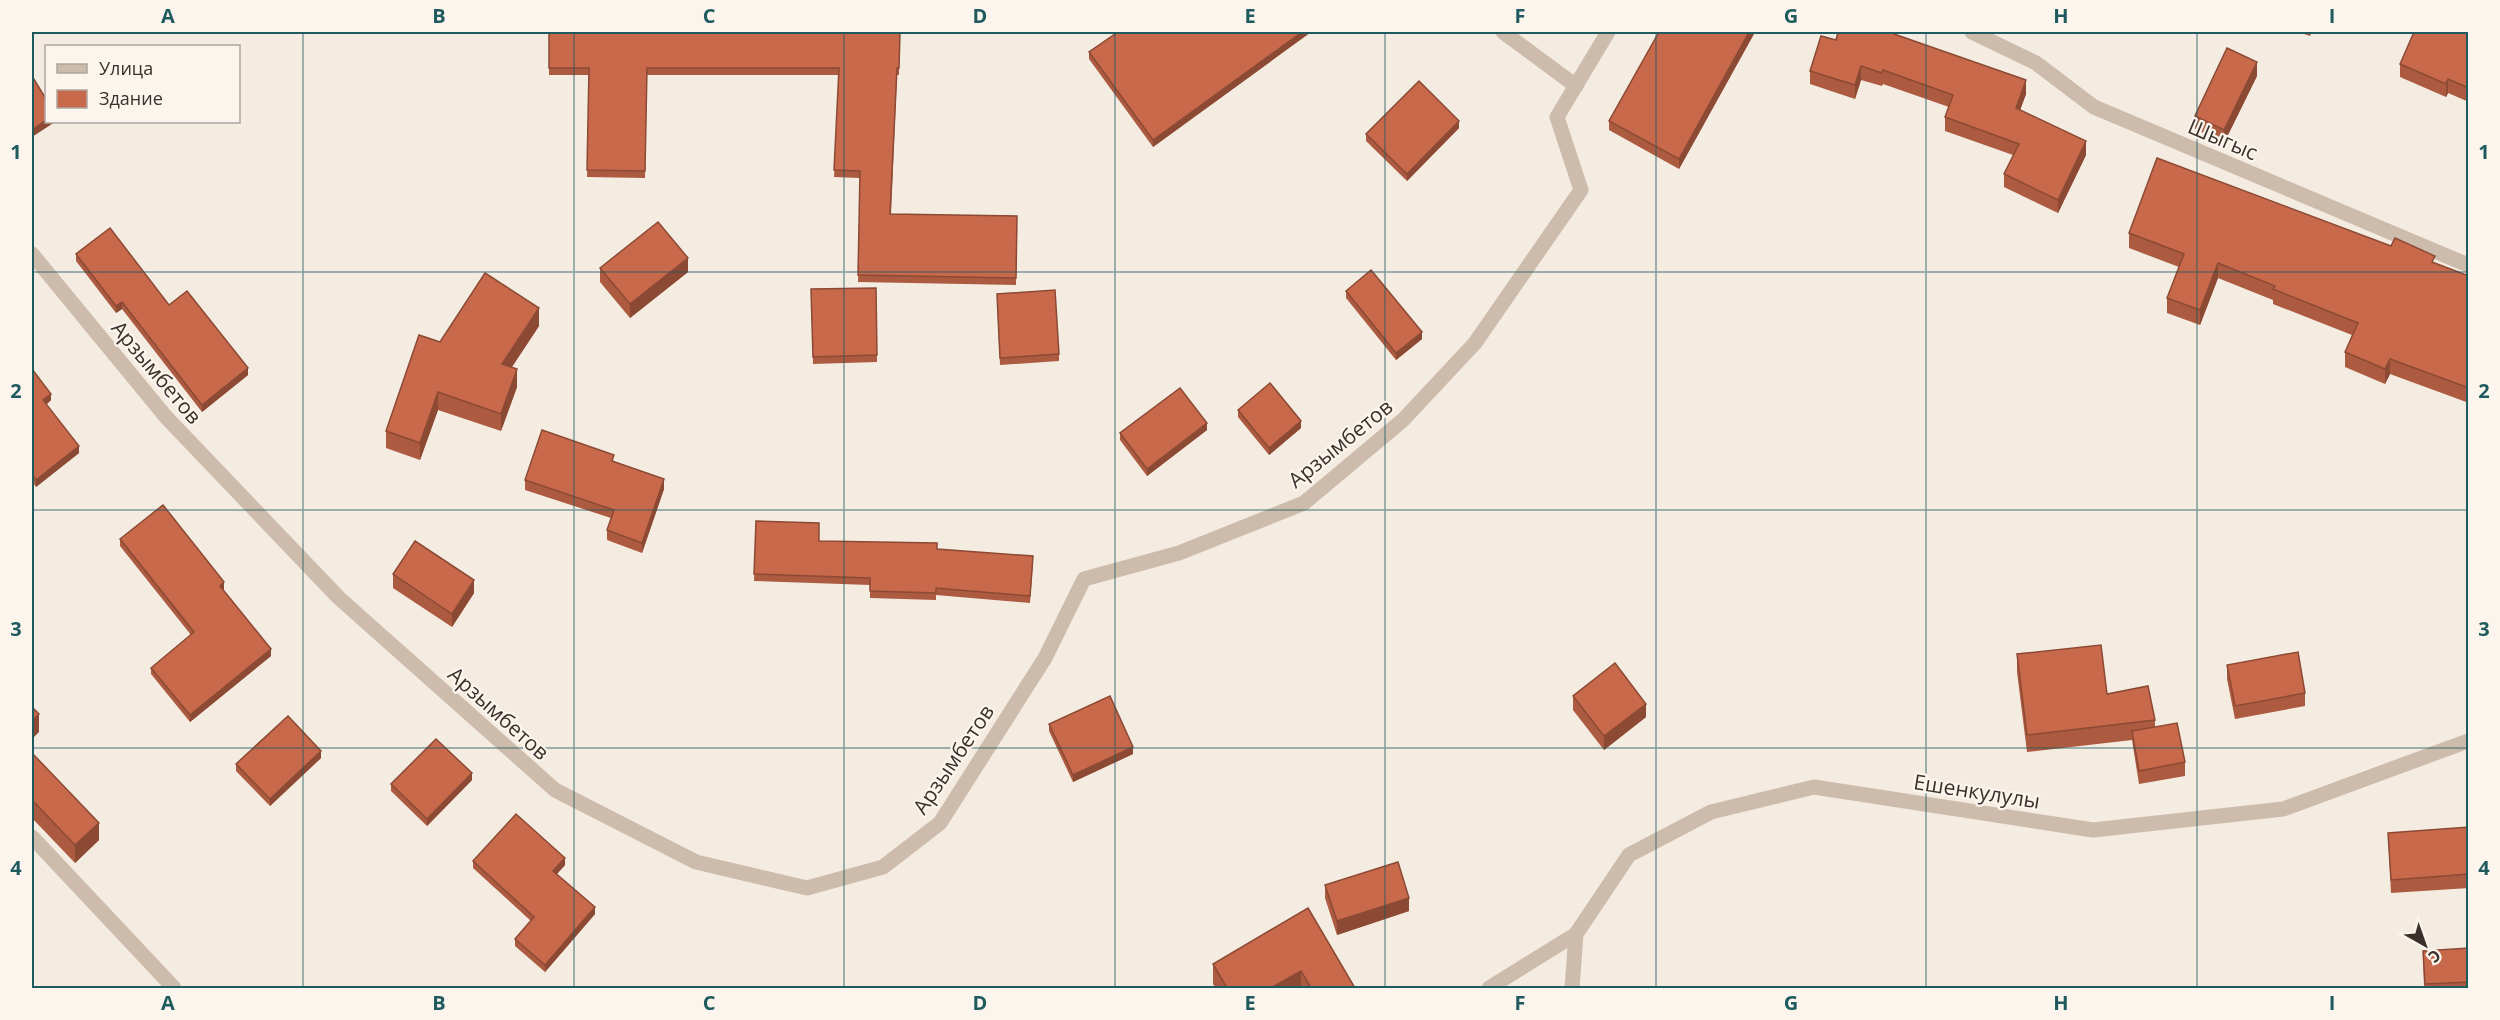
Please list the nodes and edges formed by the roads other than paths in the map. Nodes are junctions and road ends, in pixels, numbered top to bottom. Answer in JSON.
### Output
{"nodes":[{"id":1,"x":1503,"y":32,"type":"edge"},
{"id":2,"x":1608,"y":32,"type":"edge"},
{"id":3,"x":1972,"y":32,"type":"edge"},
{"id":4,"x":1576,"y":86,"type":"junction"},
{"id":5,"x":32,"y":254,"type":"edge"},
{"id":6,"x":2469,"y":265,"type":"edge"},
{"id":7,"x":2469,"y":741,"type":"edge"},
{"id":8,"x":32,"y":837,"type":"edge"},
{"id":9,"x":1576,"y":934,"type":"junction"},
{"id":10,"x":174,"y":988,"type":"edge"},
{"id":11,"x":1489,"y":988,"type":"edge"},
{"id":12,"x":1572,"y":988,"type":"edge"}],
"edges":[{"from":1,"to":4,"type":"street"},
{"from":2,"to":4,"type":"street","name":"Арзымбетов"},
{"from":3,"to":6,"type":"street","name":"Шыгыс"},
{"from":4,"to":5,"type":"street","name":"Арзымбетов"},
{"from":7,"to":9,"type":"street","name":"Ешенкулулы"},
{"from":8,"to":10,"type":"street"},
{"from":9,"to":11,"type":"street"},
{"from":9,"to":12,"type":"street","name":"Ешенкулулы"}]}
